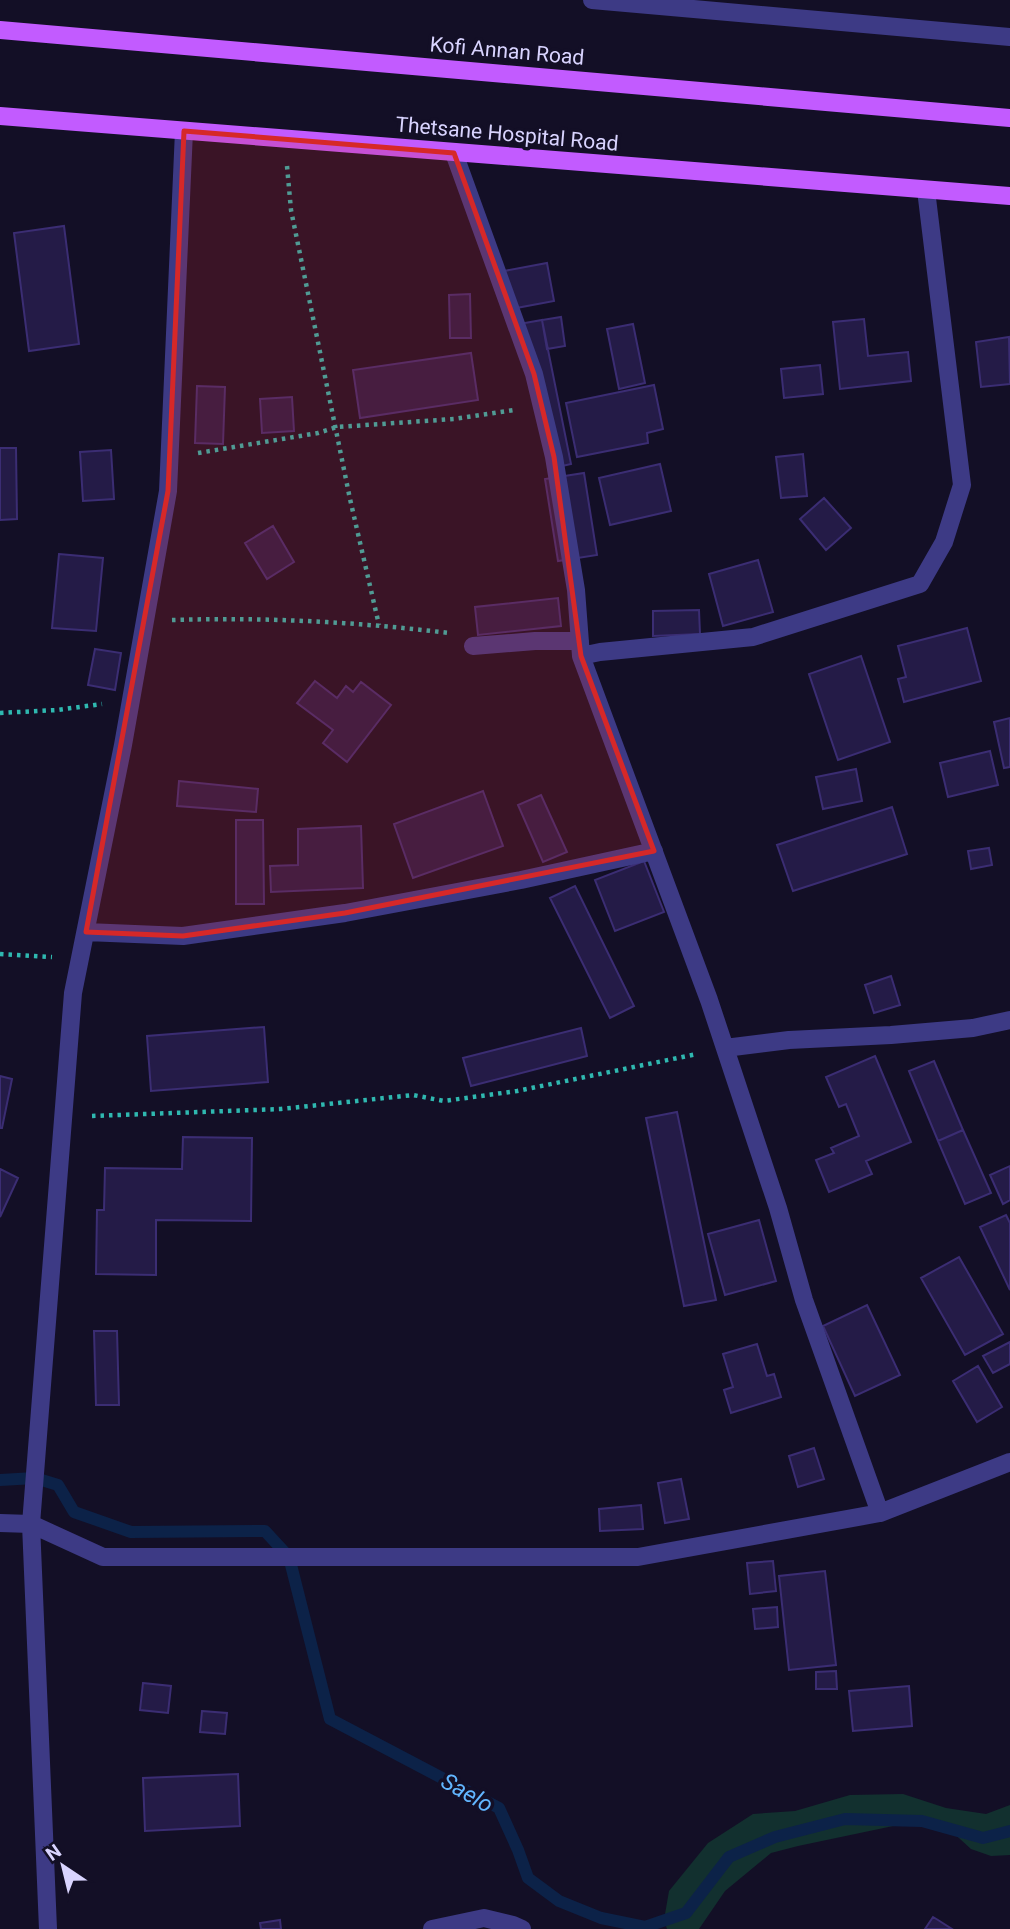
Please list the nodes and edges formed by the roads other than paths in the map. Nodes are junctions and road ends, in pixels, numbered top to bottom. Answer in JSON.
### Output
{"nodes":[{"id":1,"x":592,"y":0,"type":"edge"},
{"id":2,"x":0,"y":30,"type":"edge"},
{"id":3,"x":1010,"y":37,"type":"edge"},
{"id":4,"x":0,"y":116,"type":"edge"},
{"id":5,"x":1010,"y":118,"type":"edge"},
{"id":6,"x":184,"y":131,"type":"junction"},
{"id":7,"x":454,"y":153,"type":"junction"},
{"id":8,"x":926,"y":190,"type":"junction"},
{"id":9,"x":1010,"y":196,"type":"edge"},
{"id":10,"x":473,"y":646,"type":"road end"},
{"id":11,"x":581,"y":648,"type":"junction"},
{"id":12,"x":654,"y":851,"type":"junction"},
{"id":13,"x":86,"y":932,"type":"junction"},
{"id":14,"x":1010,"y":1020,"type":"edge"},
{"id":15,"x":725,"y":1048,"type":"junction"},
{"id":16,"x":1010,"y":1462,"type":"edge"},
{"id":17,"x":880,"y":1513,"type":"junction"},
{"id":18,"x":0,"y":1523,"type":"edge"},
{"id":19,"x":31,"y":1524,"type":"junction"},
{"id":20,"x":48,"y":1929,"type":"edge"},
{"id":21,"x":432,"y":1929,"type":"edge"},
{"id":22,"x":522,"y":1929,"type":"edge"}],
"edges":[{"from":1,"to":3,"type":"street"},
{"from":2,"to":5,"type":"main road","name":"Kofi Annan Road"},
{"from":4,"to":6,"type":"main road","name":"Thetsane Hospital Road"},
{"from":6,"to":7,"type":"main road","name":"Thetsane Hospital Road"},
{"from":6,"to":13,"type":"street"},
{"from":7,"to":8,"type":"main road","name":"Thetsane Hospital Road"},
{"from":7,"to":11,"type":"street"},
{"from":8,"to":9,"type":"main road","name":"Thetsane Hospital Road"},
{"from":8,"to":11,"type":"street"},
{"from":10,"to":11,"type":"street"},
{"from":11,"to":12,"type":"street"},
{"from":12,"to":13,"type":"street"},
{"from":12,"to":15,"type":"street"},
{"from":13,"to":19,"type":"street"},
{"from":14,"to":15,"type":"street"},
{"from":15,"to":17,"type":"street"},
{"from":16,"to":17,"type":"street"},
{"from":17,"to":19,"type":"street"},
{"from":18,"to":19,"type":"street"},
{"from":19,"to":20,"type":"street"},
{"from":21,"to":22,"type":"street"}]}
